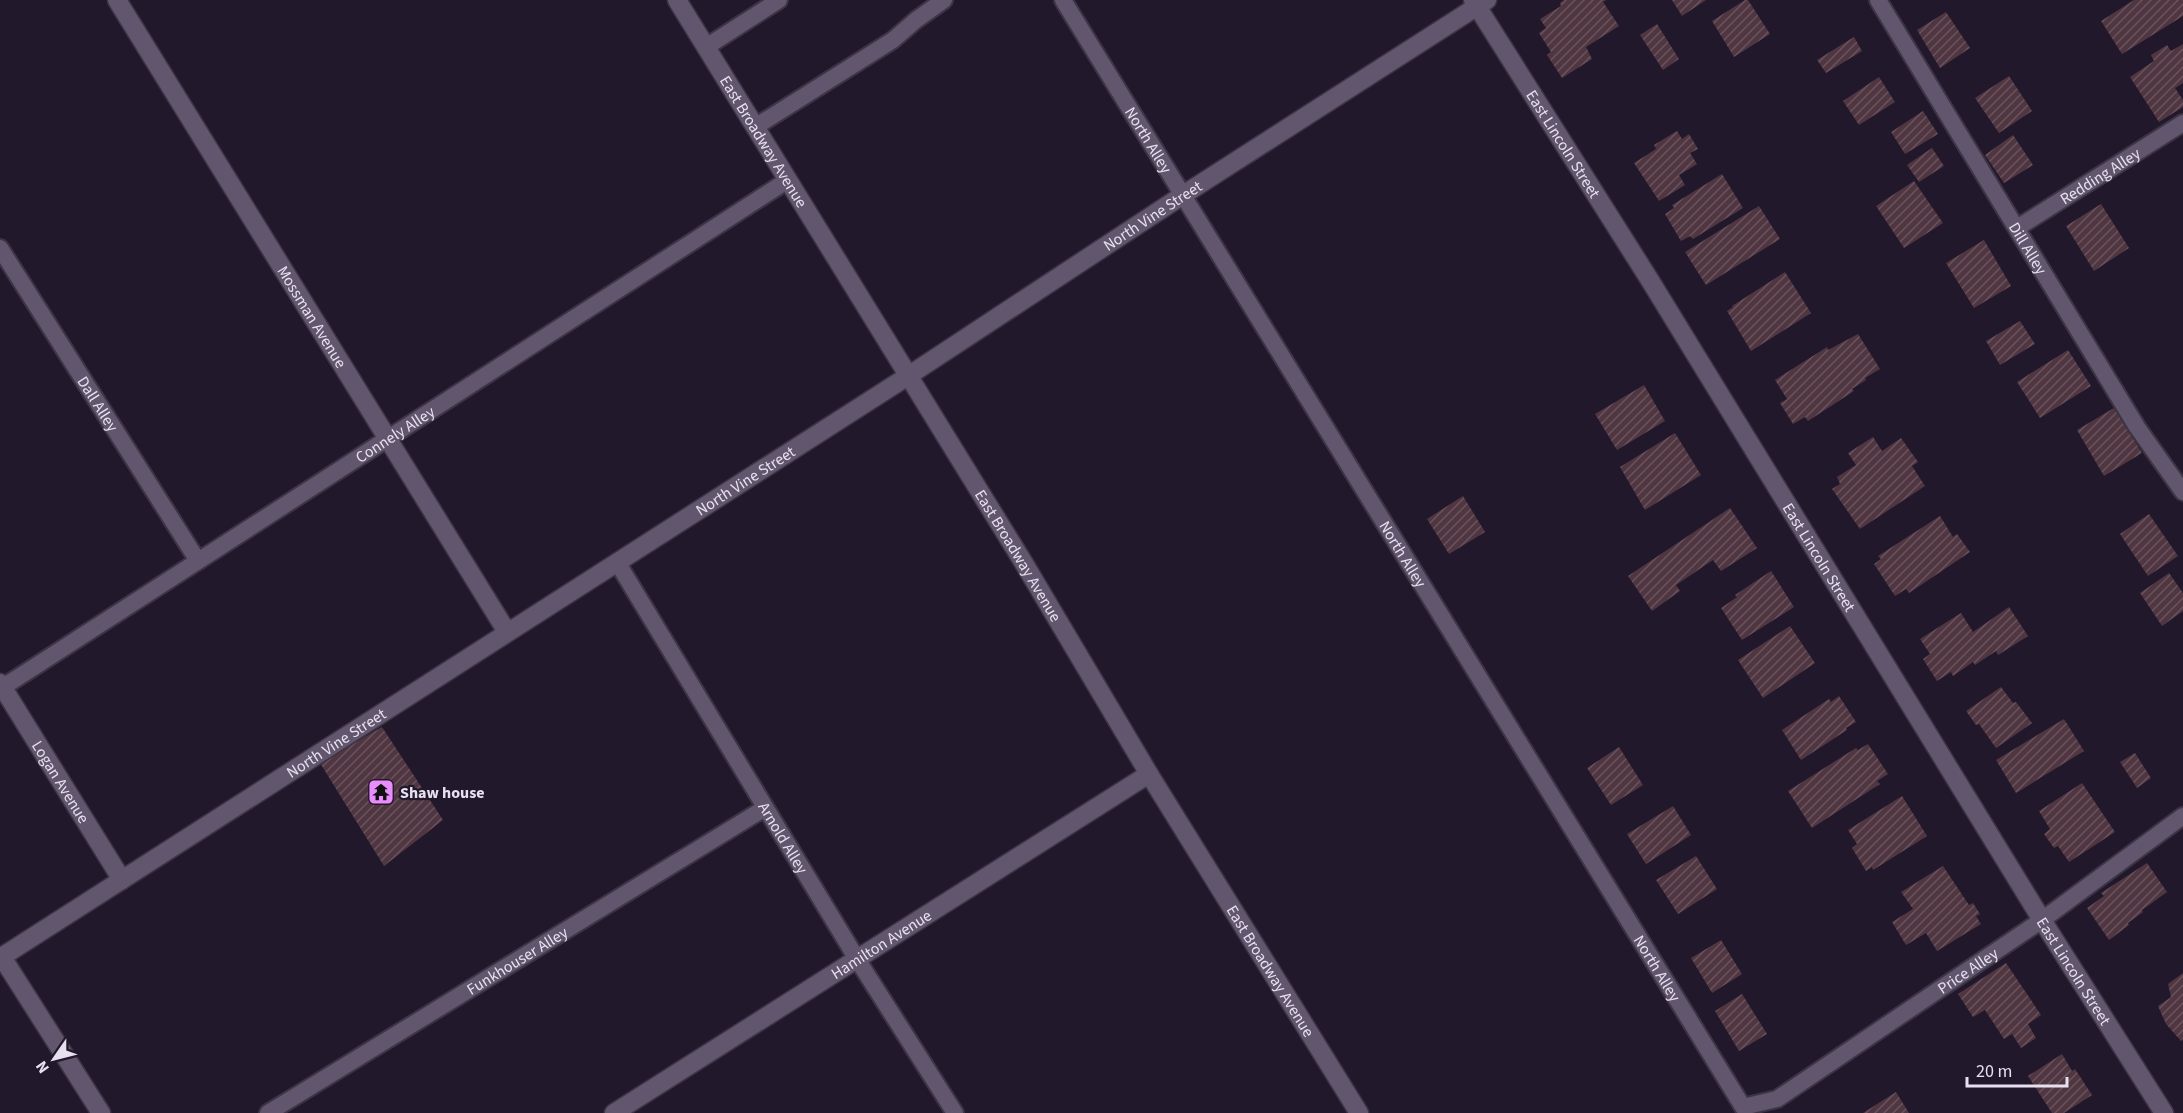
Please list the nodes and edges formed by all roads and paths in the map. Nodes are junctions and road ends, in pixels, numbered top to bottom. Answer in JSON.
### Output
{"nodes":[{"id":1,"x":117,"y":0,"type":"edge"},
{"id":2,"x":677,"y":0,"type":"edge"},
{"id":3,"x":778,"y":0,"type":"edge"},
{"id":4,"x":944,"y":0,"type":"edge"},
{"id":5,"x":1063,"y":0,"type":"edge"},
{"id":6,"x":1878,"y":0,"type":"edge"},
{"id":7,"x":1479,"y":2,"type":"edge"},
{"id":8,"x":706,"y":47,"type":"junction"},
{"id":9,"x":2183,"y":123,"type":"edge"},
{"id":10,"x":755,"y":127,"type":"junction"},
{"id":11,"x":788,"y":180,"type":"junction"},
{"id":12,"x":1183,"y":195,"type":"junction"},
{"id":13,"x":2017,"y":228,"type":"junction"},
{"id":14,"x":0,"y":248,"type":"edge"},
{"id":15,"x":908,"y":376,"type":"junction"},
{"id":16,"x":388,"y":438,"type":"junction"},
{"id":17,"x":2183,"y":492,"type":"edge"},
{"id":18,"x":198,"y":561,"type":"junction"},
{"id":19,"x":617,"y":562,"type":"junction"},
{"id":20,"x":507,"y":632,"type":"junction"},
{"id":21,"x":1,"y":686,"type":"edge"},
{"id":22,"x":1149,"y":774,"type":"junction"},
{"id":23,"x":765,"y":808,"type":"junction"},
{"id":24,"x":2183,"y":816,"type":"edge"},
{"id":25,"x":122,"y":880,"type":"junction"},
{"id":26,"x":2042,"y":920,"type":"junction"},
{"id":27,"x":1,"y":957,"type":"edge"},
{"id":28,"x":857,"y":959,"type":"junction"},
{"id":29,"x":1743,"y":1107,"type":"joint"},
{"id":30,"x":101,"y":1113,"type":"edge"},
{"id":31,"x":268,"y":1113,"type":"edge"},
{"id":32,"x":614,"y":1113,"type":"edge"},
{"id":33,"x":955,"y":1113,"type":"edge"},
{"id":34,"x":1359,"y":1113,"type":"edge"},
{"id":35,"x":2164,"y":1113,"type":"edge"}],
"edges":[{"from":1,"to":16,"type":"street","name":"Mossman Avenue"},
{"from":2,"to":8,"type":"street","name":"East Broadway Avenue"},
{"from":3,"to":8,"type":"lane"},
{"from":4,"to":10,"type":"lane"},
{"from":5,"to":12,"type":"lane","name":"North Alley"},
{"from":6,"to":13,"type":"lane","name":"Dill Alley"},
{"from":7,"to":12,"type":"street","name":"North Vine Street"},
{"from":7,"to":26,"type":"street","name":"East Lincoln Street"},
{"from":8,"to":10,"type":"street","name":"East Broadway Avenue"},
{"from":9,"to":13,"type":"lane","name":"Redding Alley"},
{"from":10,"to":11,"type":"street","name":"East Broadway Avenue"},
{"from":11,"to":15,"type":"street","name":"East Broadway Avenue"},
{"from":11,"to":16,"type":"lane","name":"Connely Alley"},
{"from":12,"to":15,"type":"street","name":"North Vine Street"},
{"from":12,"to":29,"type":"lane","name":"North Alley"},
{"from":13,"to":17,"type":"lane","name":"Dill Alley"},
{"from":14,"to":18,"type":"lane","name":"Dall Alley"},
{"from":15,"to":19,"type":"street","name":"North Vine Street"},
{"from":15,"to":22,"type":"street","name":"East Broadway Avenue"},
{"from":16,"to":18,"type":"lane","name":"Connely Alley"},
{"from":16,"to":20,"type":"street","name":"Mossman Avenue"},
{"from":18,"to":21,"type":"lane","name":"Connely Alley"},
{"from":19,"to":20,"type":"street","name":"North Vine Street"},
{"from":19,"to":23,"type":"lane","name":"Arnold Alley"},
{"from":20,"to":25,"type":"street","name":"North Vine Street"},
{"from":21,"to":25,"type":"street","name":"Logan Avenue"},
{"from":22,"to":28,"type":"street","name":"Hamilton Avenue"},
{"from":22,"to":34,"type":"street","name":"East Broadway Avenue"},
{"from":23,"to":28,"type":"lane","name":"Arnold Alley"},
{"from":23,"to":31,"type":"lane","name":"Funkhouser Alley"},
{"from":24,"to":26,"type":"lane","name":"Price Alley"},
{"from":25,"to":27,"type":"street","name":"North Vine Street"},
{"from":26,"to":29,"type":"lane","name":"Price Alley"},
{"from":26,"to":35,"type":"street","name":"East Lincoln Street"},
{"from":27,"to":30,"type":"street"},
{"from":28,"to":32,"type":"street","name":"Hamilton Avenue"},
{"from":28,"to":33,"type":"lane","name":"Arnold Alley"}]}
